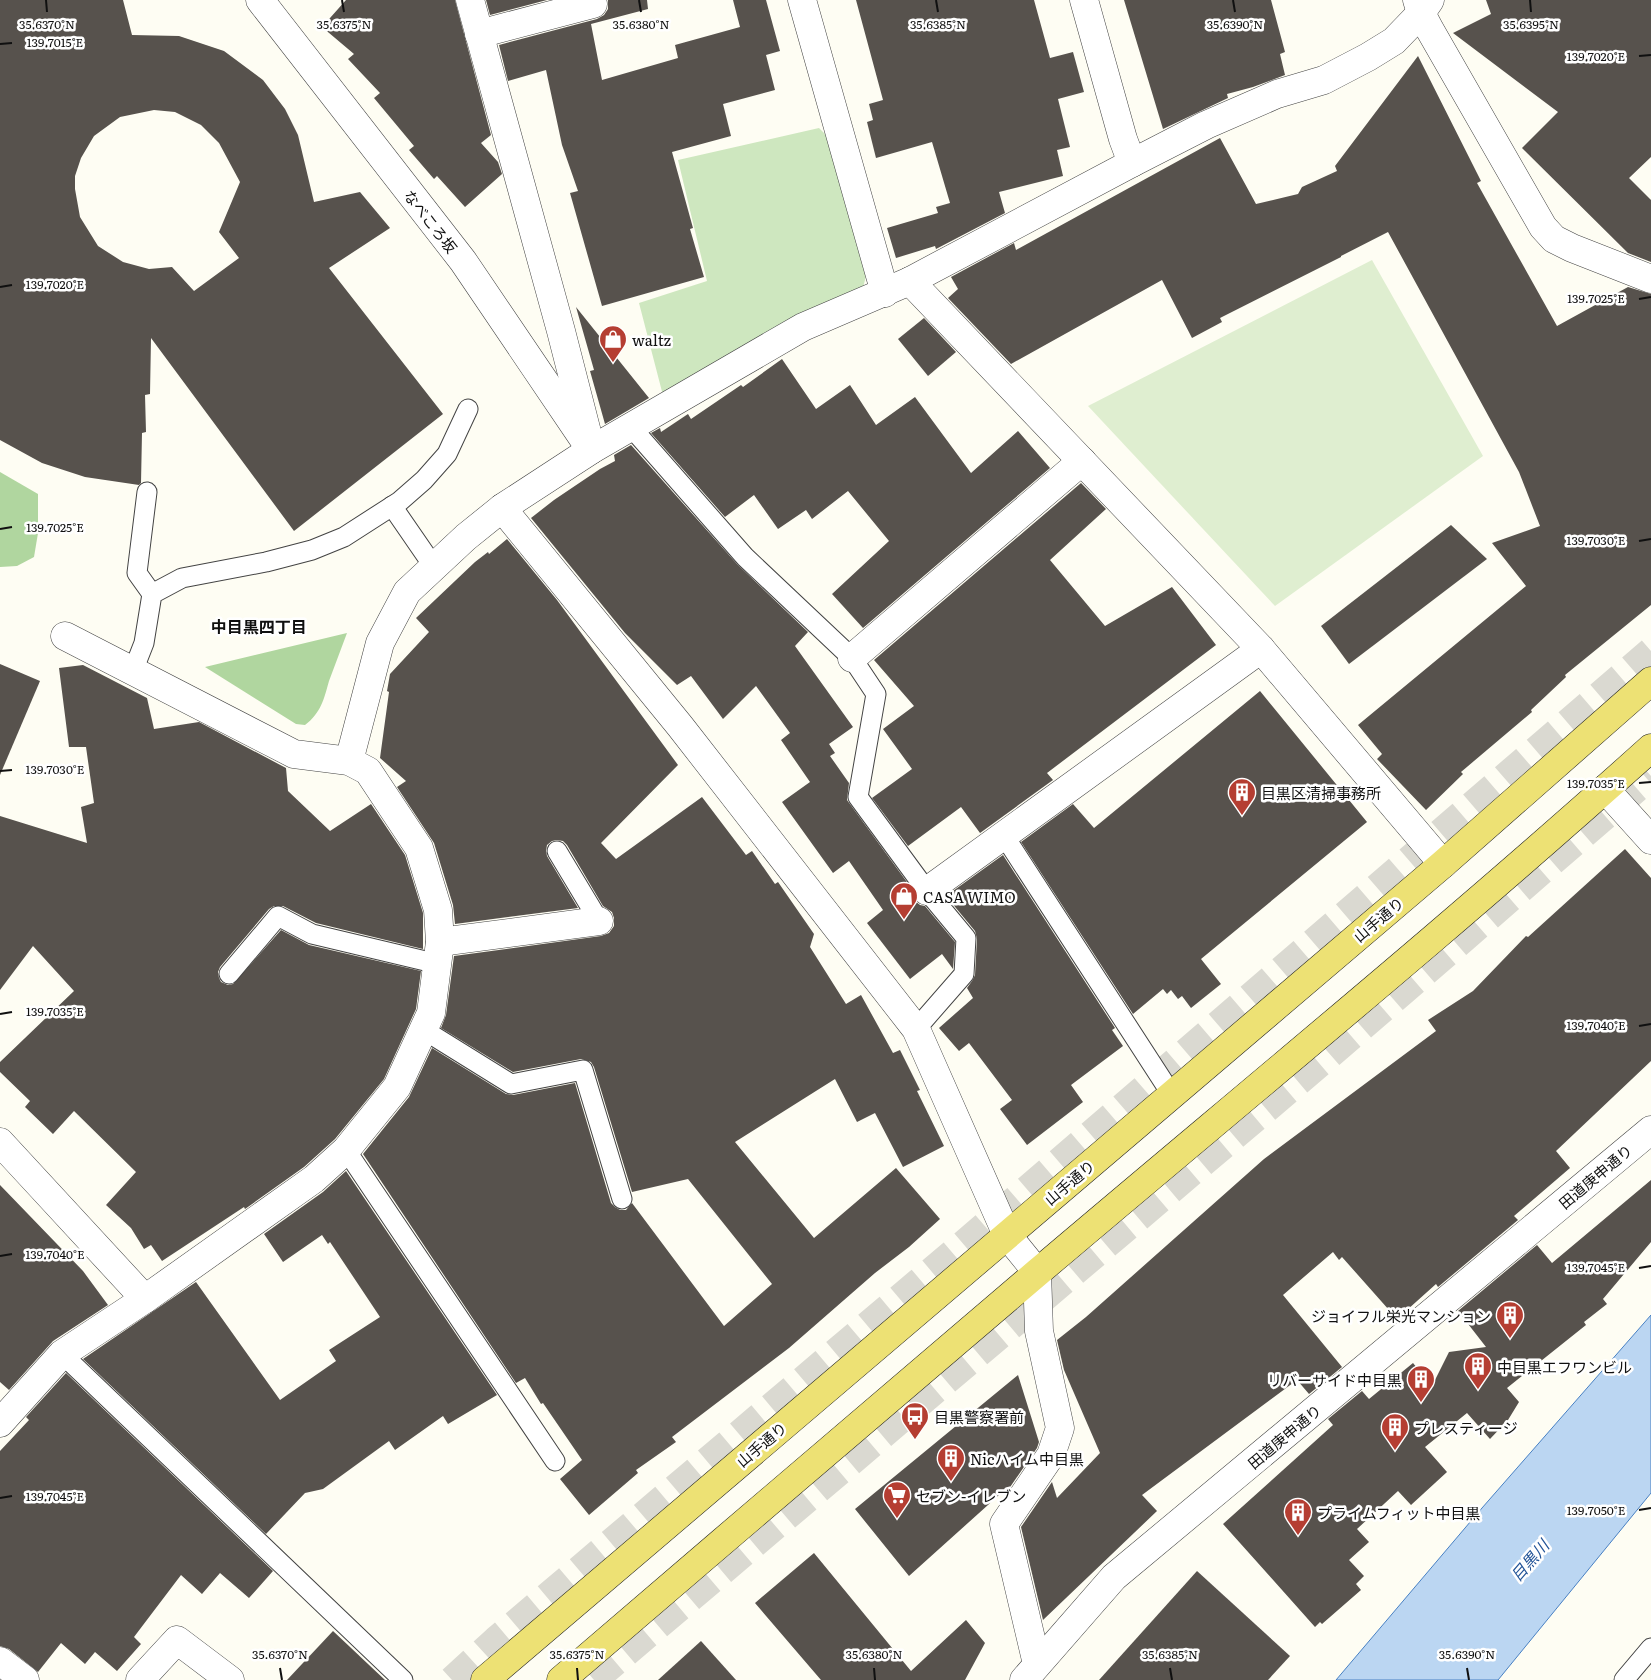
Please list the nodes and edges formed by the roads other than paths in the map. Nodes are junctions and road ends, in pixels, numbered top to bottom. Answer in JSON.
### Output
{"nodes":[{"id":1,"x":260,"y":0,"type":"edge"},
{"id":2,"x":470,"y":0,"type":"edge"},
{"id":3,"x":802,"y":0,"type":"edge"},
{"id":4,"x":1084,"y":0,"type":"edge"},
{"id":5,"x":593,"y":4,"type":"dead end"},
{"id":6,"x":1423,"y":4,"type":"edge"},
{"id":7,"x":479,"y":34,"type":"junction"},
{"id":8,"x":1132,"y":162,"type":"junction"},
{"id":9,"x":1651,"y":279,"type":"edge"},
{"id":10,"x":910,"y":281,"type":"junction"},
{"id":11,"x":885,"y":293,"type":"junction"},
{"id":12,"x":468,"y":409,"type":"dead end"},
{"id":13,"x":631,"y":427,"type":"junction"},
{"id":14,"x":591,"y":450,"type":"junction"},
{"id":15,"x":1082,"y":461,"type":"junction"},
{"id":16,"x":147,"y":492,"type":"dead end"},
{"id":17,"x":392,"y":506,"type":"junction"},
{"id":18,"x":502,"y":508,"type":"junction"},
{"id":19,"x":434,"y":567,"type":"junction"},
{"id":20,"x":152,"y":594,"type":"junction"},
{"id":21,"x":65,"y":636,"type":"dead end"},
{"id":22,"x":1260,"y":649,"type":"junction"},
{"id":23,"x":852,"y":658,"type":"junction"},
{"id":24,"x":133,"y":671,"type":"junction"},
{"id":25,"x":1651,"y":680,"type":"edge"},
{"id":26,"x":1651,"y":748,"type":"edge"},
{"id":27,"x":349,"y":762,"type":"junction"},
{"id":28,"x":1605,"y":789,"type":"junction"},
{"id":29,"x":1003,"y":834,"type":"junction"},
{"id":30,"x":1651,"y":840,"type":"edge"},
{"id":31,"x":557,"y":852,"type":"dead end"},
{"id":32,"x":1443,"y":864,"type":"junction"},
{"id":33,"x":927,"y":891,"type":"junction"},
{"id":34,"x":600,"y":921,"type":"joint"},
{"id":35,"x":439,"y":953,"type":"junction"},
{"id":36,"x":229,"y":974,"type":"dead end"},
{"id":37,"x":916,"y":1029,"type":"junction"},
{"id":38,"x":424,"y":1030,"type":"junction"},
{"id":39,"x":1172,"y":1095,"type":"junction"},
{"id":40,"x":1651,"y":1130,"type":"edge"},
{"id":41,"x":0,"y":1142,"type":"edge"},
{"id":42,"x":346,"y":1150,"type":"junction"},
{"id":43,"x":622,"y":1200,"type":"dead end"},
{"id":44,"x":1007,"y":1235,"type":"junction"},
{"id":45,"x":1037,"y":1272,"type":"junction"},
{"id":46,"x":145,"y":1298,"type":"junction"},
{"id":47,"x":62,"y":1354,"type":"junction"},
{"id":48,"x":0,"y":1423,"type":"edge"},
{"id":49,"x":556,"y":1461,"type":"dead end"},
{"id":50,"x":1651,"y":1648,"type":"edge"},
{"id":51,"x":0,"y":1661,"type":"edge"},
{"id":52,"x":1030,"y":1672,"type":"edge"},
{"id":53,"x":25,"y":1680,"type":"edge"},
{"id":54,"x":140,"y":1680,"type":"edge"},
{"id":55,"x":230,"y":1680,"type":"edge"},
{"id":56,"x":403,"y":1680,"type":"edge"},
{"id":57,"x":485,"y":1680,"type":"edge"},
{"id":58,"x":562,"y":1680,"type":"edge"},
{"id":59,"x":1624,"y":1680,"type":"edge"}],
"edges":[{"from":1,"to":14,"type":"street","name":"なべころ坂"},
{"from":2,"to":7,"type":"street"},
{"from":3,"to":11,"type":"street"},
{"from":4,"to":8,"type":"street"},
{"from":5,"to":7,"type":"street"},
{"from":6,"to":8,"type":"street"},
{"from":6,"to":9,"type":"street"},
{"from":7,"to":14,"type":"street"},
{"from":8,"to":10,"type":"street"},
{"from":10,"to":11,"type":"street"},
{"from":10,"to":15,"type":"street"},
{"from":11,"to":13,"type":"street"},
{"from":12,"to":17,"type":"lane"},
{"from":13,"to":14,"type":"street"},
{"from":13,"to":23,"type":"lane"},
{"from":14,"to":18,"type":"street"},
{"from":15,"to":22,"type":"street"},
{"from":15,"to":23,"type":"street"},
{"from":16,"to":20,"type":"lane"},
{"from":17,"to":19,"type":"lane"},
{"from":17,"to":20,"type":"lane"},
{"from":18,"to":19,"type":"street"},
{"from":18,"to":37,"type":"street"},
{"from":19,"to":27,"type":"street"},
{"from":20,"to":24,"type":"lane"},
{"from":21,"to":24,"type":"street"},
{"from":22,"to":29,"type":"street"},
{"from":22,"to":32,"type":"street"},
{"from":23,"to":33,"type":"lane"},
{"from":24,"to":27,"type":"street"},
{"from":25,"to":32,"type":"main road","name":"山手通り"},
{"from":26,"to":28,"type":"main road"},
{"from":27,"to":35,"type":"street"},
{"from":28,"to":30,"type":"street"},
{"from":28,"to":45,"type":"main road"},
{"from":29,"to":33,"type":"street"},
{"from":29,"to":39,"type":"lane"},
{"from":31,"to":34,"type":"lane"},
{"from":32,"to":39,"type":"main road","name":"山手通り"},
{"from":33,"to":37,"type":"lane"},
{"from":34,"to":35,"type":"street"},
{"from":35,"to":36,"type":"lane"},
{"from":35,"to":38,"type":"street"},
{"from":37,"to":44,"type":"street"},
{"from":38,"to":42,"type":"street"},
{"from":38,"to":43,"type":"lane"},
{"from":39,"to":44,"type":"main road","name":"山手通り"},
{"from":40,"to":52,"type":"street","name":"田道庚申通り"},
{"from":41,"to":46,"type":"street"},
{"from":42,"to":46,"type":"street"},
{"from":42,"to":49,"type":"lane"},
{"from":44,"to":45,"type":"street"},
{"from":44,"to":57,"type":"main road","name":"山手通り"},
{"from":45,"to":52,"type":"street"},
{"from":45,"to":58,"type":"main road"},
{"from":46,"to":47,"type":"street"},
{"from":47,"to":48,"type":"street"},
{"from":47,"to":56,"type":"lane"},
{"from":50,"to":59,"type":"lane"},
{"from":51,"to":53,"type":"street"},
{"from":54,"to":55,"type":"street"}]}
